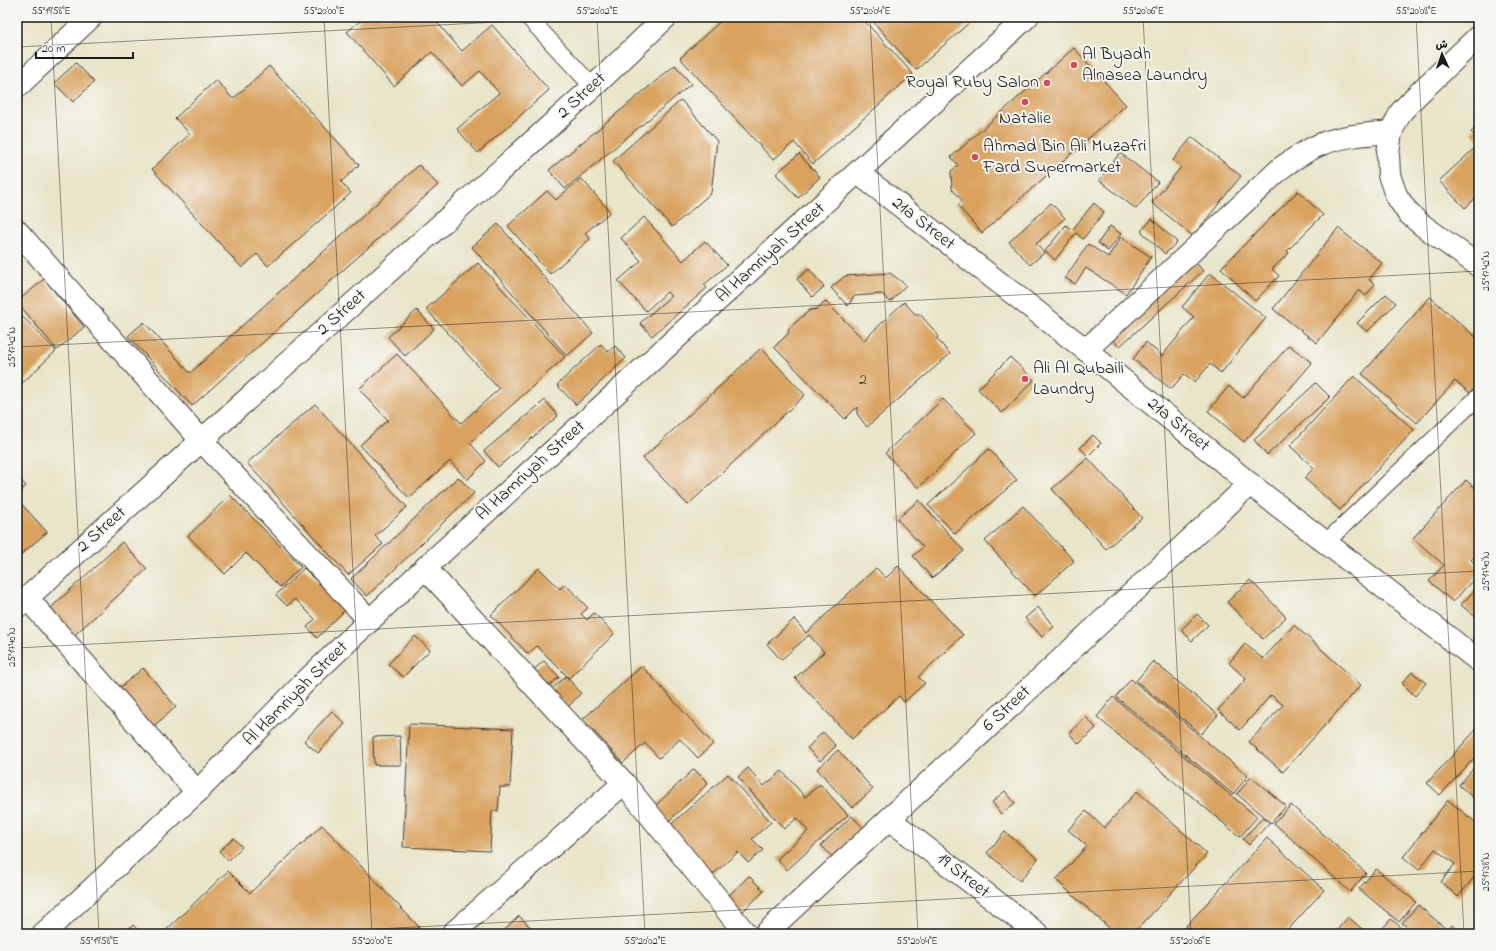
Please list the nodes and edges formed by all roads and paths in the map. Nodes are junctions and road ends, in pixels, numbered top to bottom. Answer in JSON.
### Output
{"nodes":[{"id":1,"x":91,"y":17,"type":"edge"},
{"id":2,"x":528,"y":17,"type":"edge"},
{"id":3,"x":666,"y":17,"type":"edge"},
{"id":4,"x":1027,"y":17,"type":"edge"},
{"id":5,"x":1479,"y":36,"type":"edge"},
{"id":6,"x":593,"y":86,"type":"junction"},
{"id":7,"x":17,"y":87,"type":"edge"},
{"id":8,"x":1391,"y":132,"type":"junction"},
{"id":9,"x":858,"y":173,"type":"junction"},
{"id":10,"x":17,"y":231,"type":"edge"},
{"id":11,"x":1479,"y":266,"type":"edge"},
{"id":12,"x":1086,"y":350,"type":"junction"},
{"id":13,"x":1479,"y":396,"type":"edge"},
{"id":14,"x":201,"y":440,"type":"junction"},
{"id":15,"x":1250,"y":484,"type":"junction"},
{"id":16,"x":1325,"y":543,"type":"junction"},
{"id":17,"x":425,"y":568,"type":"junction"},
{"id":18,"x":22,"y":603,"type":"edge"},
{"id":19,"x":370,"y":621,"type":"junction"},
{"id":20,"x":1479,"y":661,"type":"edge"},
{"id":21,"x":624,"y":783,"type":"junction"},
{"id":22,"x":197,"y":792,"type":"junction"},
{"id":23,"x":889,"y":819,"type":"junction"},
{"id":24,"x":44,"y":934,"type":"edge"},
{"id":25,"x":452,"y":934,"type":"edge"},
{"id":26,"x":746,"y":934,"type":"edge"},
{"id":27,"x":765,"y":934,"type":"edge"},
{"id":28,"x":1038,"y":934,"type":"edge"}],
"edges":[{"from":1,"to":7,"type":"street"},
{"from":2,"to":6,"type":"lane"},
{"from":3,"to":6,"type":"street","name":"2 Street"},
{"from":4,"to":9,"type":"street","name":"Al Hamriyah Street"},
{"from":5,"to":8,"type":"street"},
{"from":6,"to":14,"type":"street","name":"2 Street"},
{"from":8,"to":11,"type":"street"},
{"from":8,"to":12,"type":"street"},
{"from":9,"to":12,"type":"street","name":"21a Street"},
{"from":9,"to":17,"type":"street","name":"Al Hamriyah Street"},
{"from":10,"to":14,"type":"street"},
{"from":12,"to":15,"type":"street","name":"21a Street"},
{"from":13,"to":16,"type":"lane"},
{"from":14,"to":18,"type":"street","name":"2 Street"},
{"from":14,"to":19,"type":"street"},
{"from":15,"to":16,"type":"street","name":"21a Street"},
{"from":15,"to":23,"type":"street","name":"6 Street"},
{"from":16,"to":20,"type":"street","name":"21a Street"},
{"from":17,"to":19,"type":"street","name":"Al Hamriyah Street"},
{"from":17,"to":21,"type":"street"},
{"from":18,"to":22,"type":"street"},
{"from":19,"to":22,"type":"street","name":"Al Hamriyah Street"},
{"from":21,"to":25,"type":"street"},
{"from":21,"to":26,"type":"street"},
{"from":22,"to":24,"type":"street","name":"Al Hamriyah Street"},
{"from":23,"to":27,"type":"street","name":"6 Street"},
{"from":23,"to":28,"type":"street","name":"19 Street"}]}
